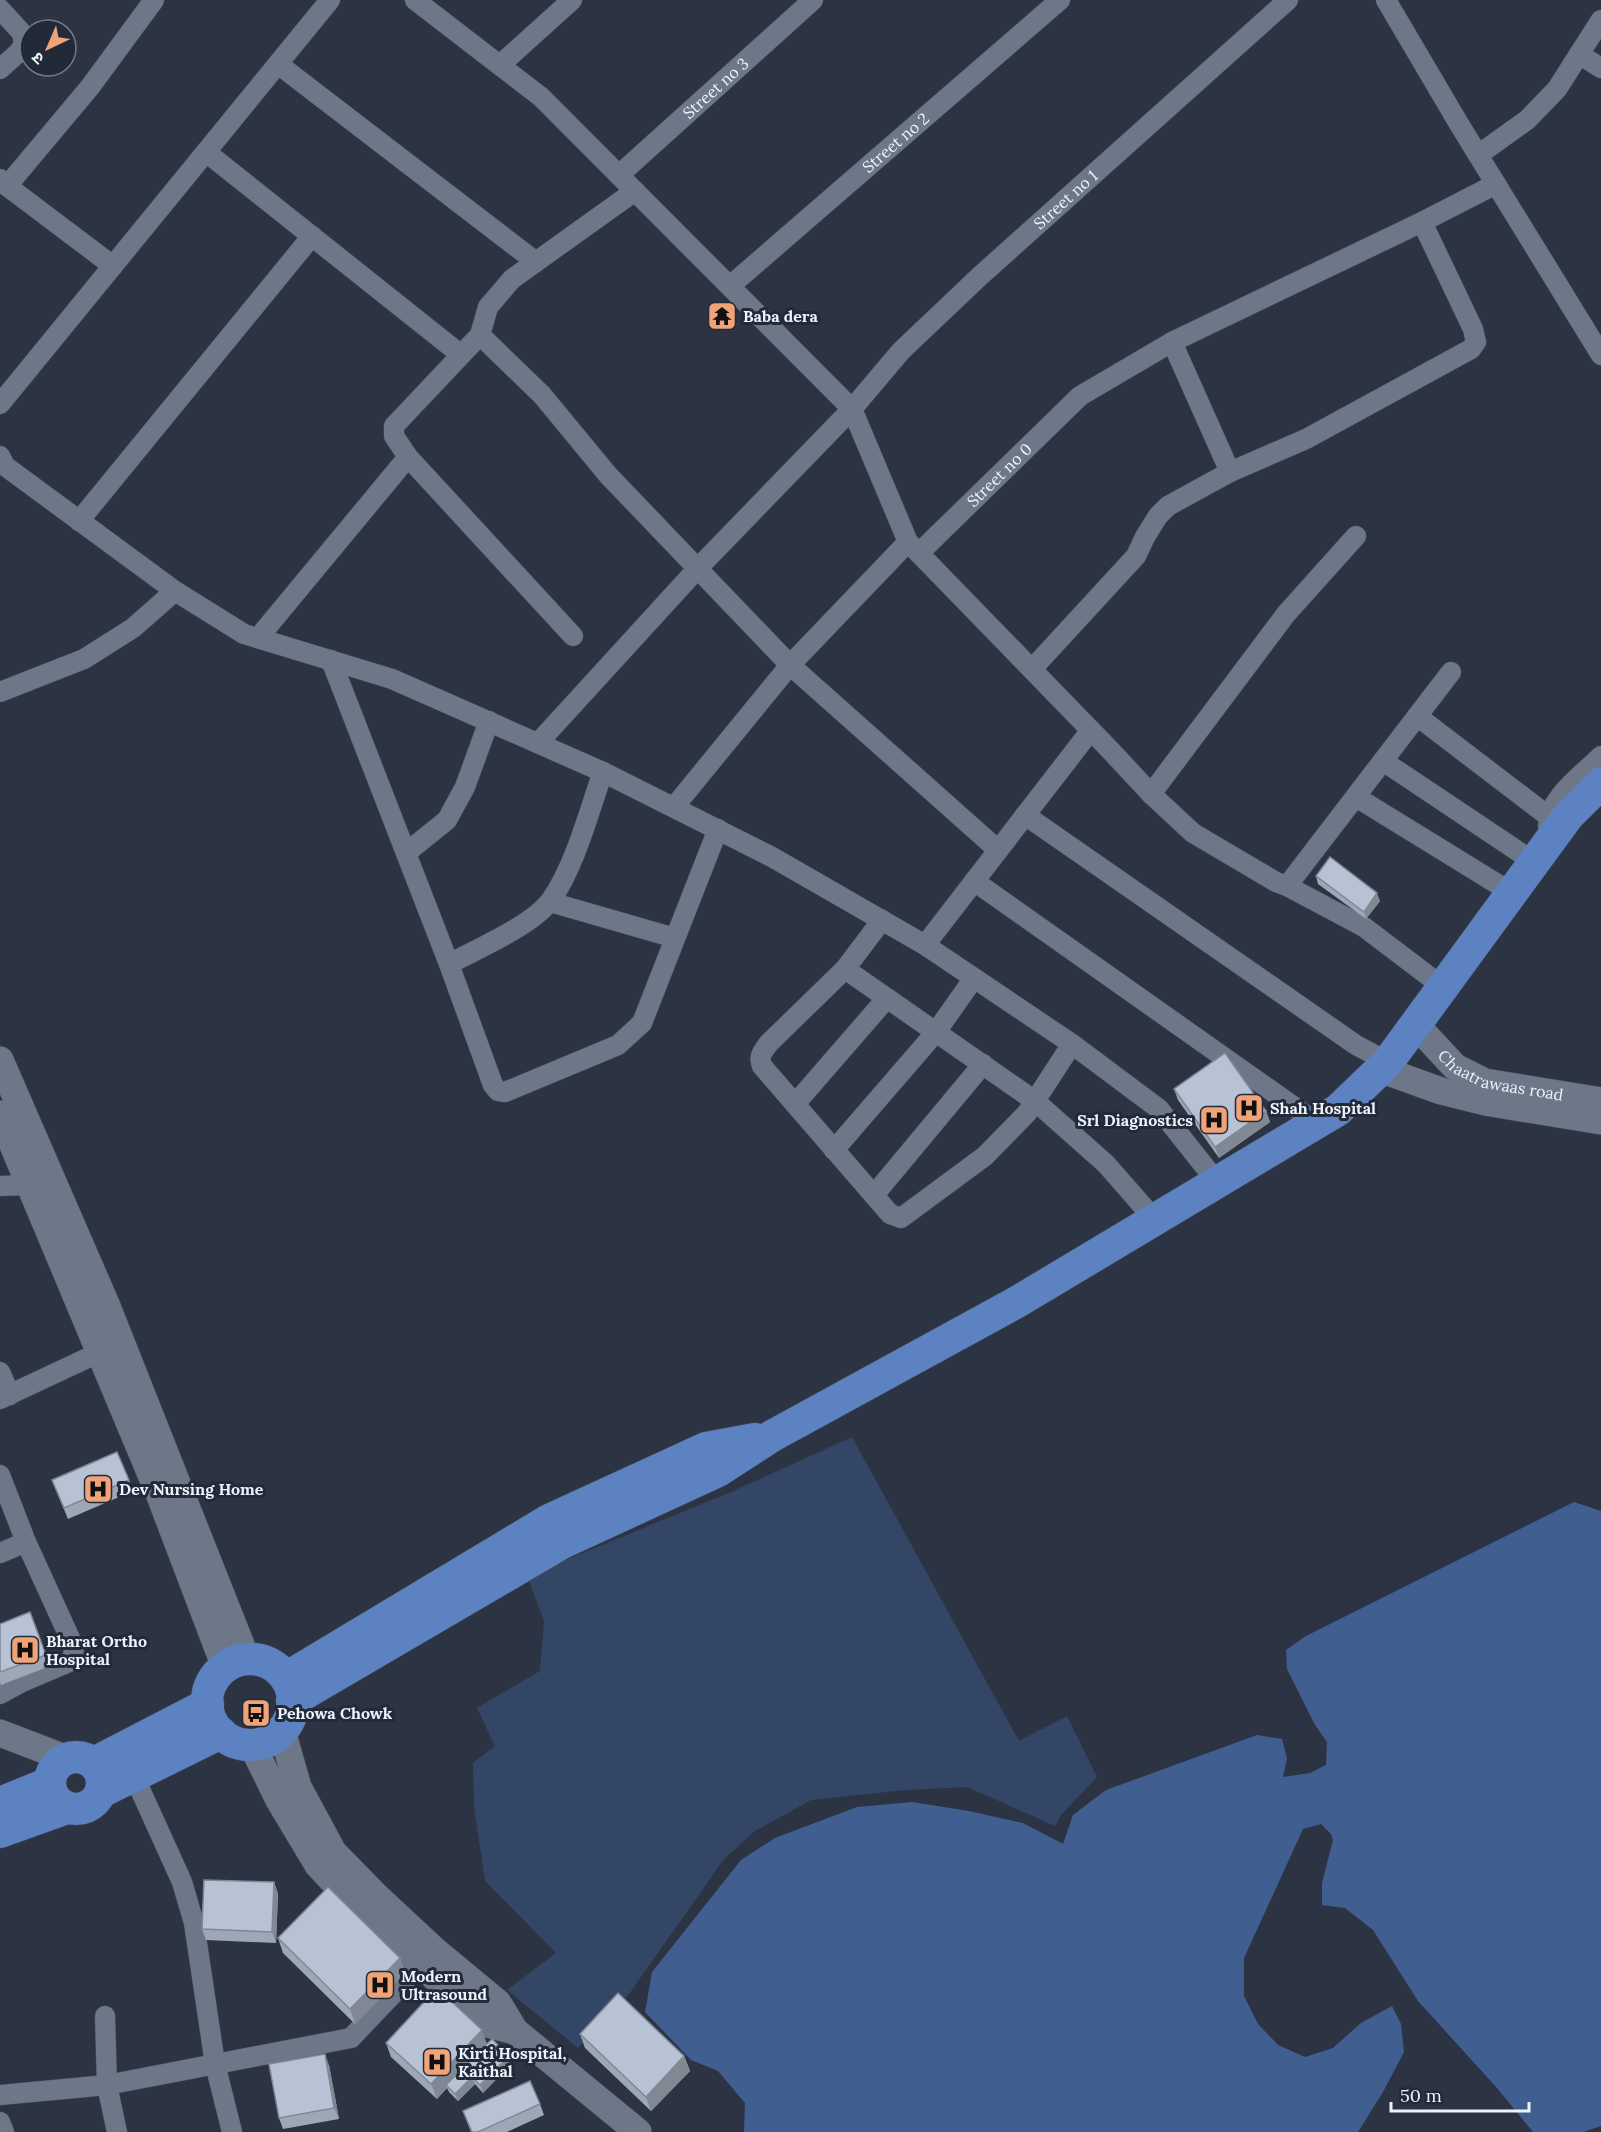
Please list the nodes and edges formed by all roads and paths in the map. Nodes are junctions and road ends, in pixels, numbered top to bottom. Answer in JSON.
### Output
{"nodes":[{"id":1,"x":154,"y":0,"type":"edge"},
{"id":2,"x":330,"y":0,"type":"edge"},
{"id":3,"x":415,"y":0,"type":"edge"},
{"id":4,"x":572,"y":0,"type":"edge"},
{"id":5,"x":813,"y":0,"type":"edge"},
{"id":6,"x":1060,"y":0,"type":"edge"},
{"id":7,"x":1288,"y":0,"type":"edge"},
{"id":8,"x":1386,"y":0,"type":"edge"},
{"id":9,"x":0,"y":9,"type":"edge"},
{"id":10,"x":1601,"y":20,"type":"edge"},
{"id":11,"x":1579,"y":54,"type":"junction"},
{"id":12,"x":278,"y":64,"type":"junction"},
{"id":13,"x":501,"y":65,"type":"junction"},
{"id":14,"x":1601,"y":68,"type":"edge"},
{"id":15,"x":0,"y":69,"type":"edge"},
{"id":16,"x":206,"y":152,"type":"junction"},
{"id":17,"x":1478,"y":155,"type":"junction"},
{"id":18,"x":619,"y":175,"type":"junction"},
{"id":19,"x":3,"y":183,"type":"edge"},
{"id":20,"x":1496,"y":184,"type":"junction"},
{"id":21,"x":635,"y":191,"type":"junction"},
{"id":22,"x":1422,"y":222,"type":"junction"},
{"id":23,"x":312,"y":236,"type":"junction"},
{"id":24,"x":536,"y":262,"type":"junction"},
{"id":25,"x":113,"y":266,"type":"junction"},
{"id":26,"x":730,"y":286,"type":"junction"},
{"id":27,"x":480,"y":335,"type":"junction"},
{"id":28,"x":1172,"y":342,"type":"junction"},
{"id":29,"x":460,"y":354,"type":"junction"},
{"id":30,"x":1601,"y":355,"type":"edge"},
{"id":31,"x":0,"y":404,"type":"edge"},
{"id":32,"x":852,"y":409,"type":"junction"},
{"id":33,"x":408,"y":457,"type":"junction"},
{"id":34,"x":2,"y":463,"type":"edge"},
{"id":35,"x":1230,"y":472,"type":"junction"},
{"id":36,"x":79,"y":520,"type":"junction"},
{"id":37,"x":1356,"y":536,"type":"dead end"},
{"id":38,"x":914,"y":547,"type":"junction"},
{"id":39,"x":698,"y":568,"type":"junction"},
{"id":40,"x":175,"y":591,"type":"junction"},
{"id":41,"x":573,"y":636,"type":"dead end"},
{"id":42,"x":258,"y":638,"type":"junction"},
{"id":43,"x":331,"y":660,"type":"junction"},
{"id":44,"x":790,"y":665,"type":"junction"},
{"id":45,"x":1032,"y":669,"type":"junction"},
{"id":46,"x":1451,"y":672,"type":"dead end"},
{"id":47,"x":0,"y":692,"type":"edge"},
{"id":48,"x":1417,"y":716,"type":"junction"},
{"id":49,"x":489,"y":722,"type":"junction"},
{"id":50,"x":1091,"y":730,"type":"junction"},
{"id":51,"x":538,"y":743,"type":"junction"},
{"id":52,"x":1601,"y":756,"type":"edge"},
{"id":53,"x":1383,"y":761,"type":"junction"},
{"id":54,"x":603,"y":772,"type":"junction"},
{"id":55,"x":1601,"y":783,"type":"edge"},
{"id":56,"x":1150,"y":794,"type":"junction"},
{"id":57,"x":1356,"y":796,"type":"junction"},
{"id":58,"x":1590,"y":804,"type":"edge"},
{"id":59,"x":674,"y":807,"type":"junction"},
{"id":60,"x":1025,"y":815,"type":"junction"},
{"id":61,"x":718,"y":829,"type":"junction"},
{"id":62,"x":1543,"y":841,"type":"junction"},
{"id":63,"x":998,"y":850,"type":"junction"},
{"id":64,"x":406,"y":853,"type":"junction"},
{"id":65,"x":974,"y":881,"type":"junction"},
{"id":66,"x":1287,"y":886,"type":"junction"},
{"id":67,"x":1512,"y":893,"type":"junction"},
{"id":68,"x":550,"y":902,"type":"junction"},
{"id":69,"x":882,"y":920,"type":"junction"},
{"id":70,"x":675,"y":938,"type":"junction"},
{"id":71,"x":925,"y":945,"type":"junction"},
{"id":72,"x":449,"y":964,"type":"junction"},
{"id":73,"x":845,"y":969,"type":"junction"},
{"id":74,"x":974,"y":978,"type":"junction"},
{"id":75,"x":1443,"y":987,"type":"junction"},
{"id":76,"x":887,"y":998,"type":"junction"},
{"id":77,"x":1415,"y":1024,"type":"junction"},
{"id":78,"x":936,"y":1032,"type":"junction"},
{"id":79,"x":1072,"y":1044,"type":"junction"},
{"id":80,"x":0,"y":1060,"type":"edge"},
{"id":81,"x":983,"y":1064,"type":"junction"},
{"id":82,"x":1384,"y":1066,"type":"junction"},
{"id":83,"x":1035,"y":1101,"type":"junction"},
{"id":84,"x":1601,"y":1101,"type":"edge"},
{"id":85,"x":795,"y":1104,"type":"junction"},
{"id":86,"x":0,"y":1114,"type":"edge"},
{"id":87,"x":1601,"y":1121,"type":"edge"},
{"id":88,"x":1317,"y":1123,"type":"junction"},
{"id":89,"x":834,"y":1150,"type":"junction"},
{"id":90,"x":1217,"y":1182,"type":"junction"},
{"id":91,"x":30,"y":1185,"type":"junction"},
{"id":92,"x":0,"y":1186,"type":"edge"},
{"id":93,"x":874,"y":1195,"type":"junction"},
{"id":94,"x":1155,"y":1220,"type":"junction"},
{"id":95,"x":111,"y":1347,"type":"junction"},
{"id":96,"x":0,"y":1372,"type":"edge"},
{"id":97,"x":5,"y":1397,"type":"edge"},
{"id":98,"x":0,"y":1475,"type":"edge"},
{"id":99,"x":26,"y":1542,"type":"junction"},
{"id":100,"x":0,"y":1553,"type":"edge"},
{"id":101,"x":236,"y":1663,"type":"junction"},
{"id":102,"x":289,"y":1689,"type":"junction"},
{"id":103,"x":0,"y":1694,"type":"edge"},
{"id":104,"x":208,"y":1704,"type":"junction"},
{"id":105,"x":282,"y":1731,"type":"junction"},
{"id":106,"x":0,"y":1732,"type":"edge"},
{"id":107,"x":221,"y":1734,"type":"junction"},
{"id":108,"x":252,"y":1744,"type":"junction"},
{"id":109,"x":0,"y":1752,"type":"edge"},
{"id":110,"x":72,"y":1774,"type":"junction"},
{"id":111,"x":134,"y":1776,"type":"junction"},
{"id":112,"x":0,"y":1803,"type":"edge"},
{"id":113,"x":0,"y":1832,"type":"edge"},
{"id":114,"x":428,"y":1958,"type":"junction"},
{"id":115,"x":105,"y":2016,"type":"dead end"},
{"id":116,"x":215,"y":2064,"type":"junction"},
{"id":117,"x":107,"y":2085,"type":"junction"},
{"id":118,"x":0,"y":2095,"type":"edge"},
{"id":119,"x":0,"y":2122,"type":"edge"},
{"id":120,"x":4,"y":2132,"type":"edge"},
{"id":121,"x":117,"y":2132,"type":"edge"},
{"id":122,"x":232,"y":2132,"type":"edge"},
{"id":123,"x":638,"y":2132,"type":"edge"}],
"edges":[{"from":1,"to":19,"type":"street"},
{"from":2,"to":12,"type":"street"},
{"from":3,"to":13,"type":"street"},
{"from":4,"to":13,"type":"street"},
{"from":5,"to":18,"type":"street","name":"Street no 3"},
{"from":6,"to":26,"type":"street","name":"Street no 2"},
{"from":7,"to":32,"type":"street","name":"Street no 1"},
{"from":8,"to":17,"type":"street"},
{"from":9,"to":15,"type":"street"},
{"from":10,"to":11,"type":"street"},
{"from":11,"to":14,"type":"street"},
{"from":11,"to":17,"type":"street"},
{"from":12,"to":16,"type":"street"},
{"from":12,"to":24,"type":"street"},
{"from":13,"to":18,"type":"street"},
{"from":16,"to":23,"type":"street"},
{"from":16,"to":25,"type":"street"},
{"from":17,"to":20,"type":"street"},
{"from":18,"to":21,"type":"street"},
{"from":19,"to":25,"type":"street"},
{"from":20,"to":22,"type":"street","name":"Street no 0"},
{"from":20,"to":30,"type":"street"},
{"from":21,"to":24,"type":"street"},
{"from":21,"to":26,"type":"street"},
{"from":22,"to":28,"type":"street","name":"Street no 0"},
{"from":22,"to":35,"type":"street"},
{"from":23,"to":29,"type":"street"},
{"from":23,"to":36,"type":"street"},
{"from":24,"to":27,"type":"street"},
{"from":25,"to":31,"type":"street"},
{"from":26,"to":32,"type":"street"},
{"from":27,"to":29,"type":"street"},
{"from":27,"to":39,"type":"street"},
{"from":28,"to":35,"type":"street"},
{"from":28,"to":38,"type":"street","name":"Street no 0"},
{"from":29,"to":33,"type":"street"},
{"from":32,"to":38,"type":"street"},
{"from":32,"to":39,"type":"street","name":"Street no 1"},
{"from":33,"to":41,"type":"street"},
{"from":33,"to":42,"type":"street"},
{"from":34,"to":36,"type":"street"},
{"from":35,"to":45,"type":"street"},
{"from":36,"to":40,"type":"street"},
{"from":37,"to":56,"type":"street"},
{"from":38,"to":44,"type":"street","name":"Street no 0"},
{"from":38,"to":45,"type":"street"},
{"from":39,"to":44,"type":"street"},
{"from":39,"to":51,"type":"street","name":"Street no 1"},
{"from":40,"to":42,"type":"street"},
{"from":40,"to":47,"type":"street"},
{"from":42,"to":43,"type":"street"},
{"from":43,"to":49,"type":"street"},
{"from":43,"to":64,"type":"street"},
{"from":44,"to":59,"type":"street","name":"Street no 0"},
{"from":44,"to":63,"type":"street"},
{"from":45,"to":50,"type":"street"},
{"from":46,"to":48,"type":"street"},
{"from":48,"to":53,"type":"street"},
{"from":48,"to":62,"type":"street"},
{"from":49,"to":51,"type":"street"},
{"from":49,"to":64,"type":"street"},
{"from":50,"to":56,"type":"street"},
{"from":50,"to":60,"type":"street"},
{"from":51,"to":54,"type":"street"},
{"from":52,"to":62,"type":"street"},
{"from":53,"to":57,"type":"street"},
{"from":53,"to":62,"type":"street"},
{"from":54,"to":59,"type":"street"},
{"from":54,"to":68,"type":"street"},
{"from":55,"to":58,"type":"main road"},
{"from":56,"to":66,"type":"street"},
{"from":57,"to":66,"type":"street"},
{"from":57,"to":67,"type":"street"},
{"from":58,"to":62,"type":"main road"},
{"from":59,"to":61,"type":"street"},
{"from":60,"to":63,"type":"street"},
{"from":60,"to":82,"type":"street"},
{"from":61,"to":69,"type":"street"},
{"from":61,"to":70,"type":"street"},
{"from":62,"to":67,"type":"main road"},
{"from":63,"to":65,"type":"street"},
{"from":64,"to":72,"type":"street"},
{"from":65,"to":71,"type":"street"},
{"from":65,"to":88,"type":"street"},
{"from":66,"to":75,"type":"street"},
{"from":67,"to":75,"type":"main road"},
{"from":68,"to":70,"type":"street"},
{"from":68,"to":72,"type":"street"},
{"from":69,"to":71,"type":"street"},
{"from":69,"to":73,"type":"street"},
{"from":70,"to":72,"type":"street"},
{"from":71,"to":74,"type":"street"},
{"from":73,"to":76,"type":"street"},
{"from":73,"to":85,"type":"street"},
{"from":74,"to":78,"type":"street"},
{"from":74,"to":79,"type":"street"},
{"from":75,"to":77,"type":"main road"},
{"from":76,"to":78,"type":"street"},
{"from":76,"to":85,"type":"street"},
{"from":77,"to":82,"type":"main road"},
{"from":77,"to":84,"type":"main road","name":"Chaatrawaas road"},
{"from":78,"to":81,"type":"street"},
{"from":78,"to":89,"type":"street"},
{"from":79,"to":83,"type":"street"},
{"from":79,"to":90,"type":"street"},
{"from":80,"to":95,"type":"main road"},
{"from":81,"to":83,"type":"street"},
{"from":81,"to":93,"type":"street"},
{"from":82,"to":87,"type":"main road"},
{"from":82,"to":88,"type":"main road"},
{"from":83,"to":93,"type":"street"},
{"from":83,"to":94,"type":"street"},
{"from":85,"to":89,"type":"street"},
{"from":86,"to":91,"type":"main road"},
{"from":88,"to":90,"type":"main road"},
{"from":89,"to":93,"type":"street"},
{"from":90,"to":94,"type":"main road"},
{"from":91,"to":92,"type":"street"},
{"from":91,"to":95,"type":"main road"},
{"from":94,"to":102,"type":"main road"},
{"from":95,"to":97,"type":"street"},
{"from":95,"to":101,"type":"main road"},
{"from":96,"to":97,"type":"street"},
{"from":98,"to":99,"type":"street"},
{"from":99,"to":100,"type":"street"},
{"from":99,"to":103,"type":"street"},
{"from":101,"to":102,"type":"main road"},
{"from":101,"to":104,"type":"main road"},
{"from":102,"to":105,"type":"main road"},
{"from":104,"to":107,"type":"main road"},
{"from":104,"to":110,"type":"main road"},
{"from":105,"to":108,"type":"main road"},
{"from":105,"to":114,"type":"main road"},
{"from":106,"to":110,"type":"main road"},
{"from":107,"to":108,"type":"main road"},
{"from":107,"to":111,"type":"main road"},
{"from":108,"to":114,"type":"main road"},
{"from":109,"to":110,"type":"main road"},
{"from":110,"to":111,"type":"main road"},
{"from":110,"to":112,"type":"main road"},
{"from":110,"to":113,"type":"main road"},
{"from":111,"to":116,"type":"street"},
{"from":114,"to":116,"type":"street"},
{"from":114,"to":123,"type":"main road"},
{"from":115,"to":117,"type":"street"},
{"from":116,"to":117,"type":"street"},
{"from":116,"to":122,"type":"street"},
{"from":117,"to":118,"type":"street"},
{"from":117,"to":121,"type":"street"},
{"from":119,"to":120,"type":"street"}]}
